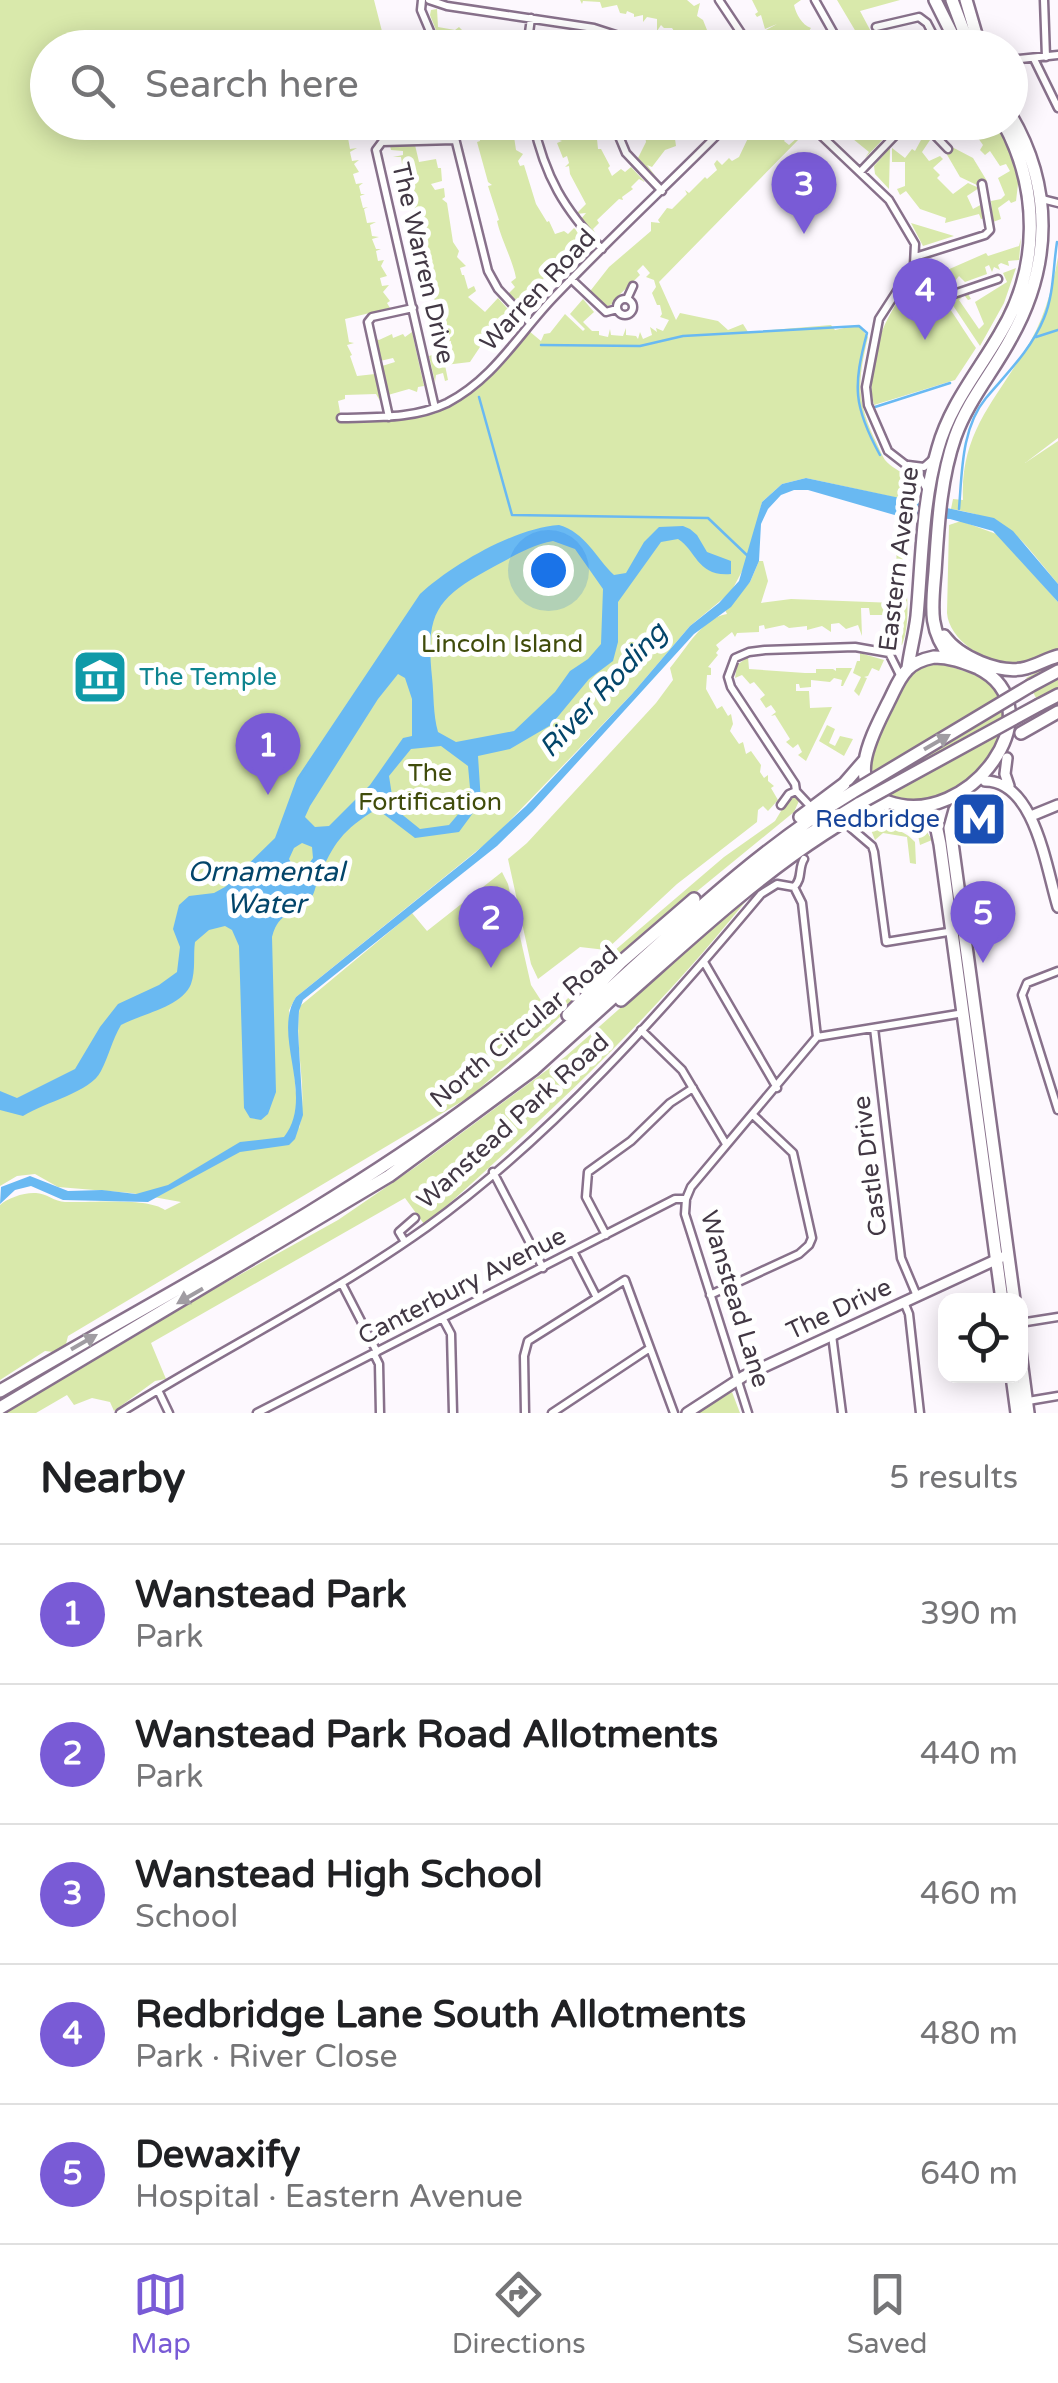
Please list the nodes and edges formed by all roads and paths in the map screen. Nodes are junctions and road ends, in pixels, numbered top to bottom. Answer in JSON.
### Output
{"nodes":[{"id":1,"x":422,"y":0,"type":"edge"},
{"id":2,"x":429,"y":0,"type":"edge"},
{"id":3,"x":720,"y":0,"type":"edge"},
{"id":4,"x":815,"y":0,"type":"edge"},
{"id":5,"x":935,"y":0,"type":"edge"},
{"id":6,"x":943,"y":0,"type":"edge"},
{"id":7,"x":952,"y":0,"type":"edge"},
{"id":8,"x":966,"y":0,"type":"edge"},
{"id":9,"x":1044,"y":0,"type":"edge"},
{"id":10,"x":531,"y":18,"type":"junction"},
{"id":11,"x":876,"y":27,"type":"dead end"},
{"id":12,"x":429,"y":30,"type":"edge"},
{"id":13,"x":529,"y":30,"type":"edge"},
{"id":14,"x":593,"y":30,"type":"edge"},
{"id":15,"x":739,"y":30,"type":"edge"},
{"id":16,"x":832,"y":30,"type":"edge"},
{"id":17,"x":929,"y":30,"type":"edge"},
{"id":18,"x":951,"y":30,"type":"edge"},
{"id":19,"x":954,"y":30,"type":"edge"},
{"id":20,"x":963,"y":30,"type":"edge"},
{"id":21,"x":975,"y":30,"type":"edge"},
{"id":22,"x":1058,"y":55,"type":"edge"},
{"id":23,"x":1046,"y":57,"type":"junction"},
{"id":24,"x":1028,"y":59,"type":"edge"},
{"id":25,"x":1034,"y":59,"type":"junction"},
{"id":26,"x":1058,"y":108,"type":"edge"},
{"id":27,"x":454,"y":140,"type":"joint"},
{"id":28,"x":537,"y":140,"type":"edge"},
{"id":29,"x":622,"y":140,"type":"edge"},
{"id":30,"x":712,"y":140,"type":"edge"},
{"id":31,"x":826,"y":140,"type":"edge"},
{"id":32,"x":891,"y":140,"type":"edge"},
{"id":33,"x":939,"y":140,"type":"edge"},
{"id":34,"x":1015,"y":140,"type":"edge"},
{"id":35,"x":1023,"y":140,"type":"edge"},
{"id":36,"x":948,"y":149,"type":"dead end"},
{"id":37,"x":860,"y":172,"type":"junction"},
{"id":38,"x":982,"y":184,"type":"dead end"},
{"id":39,"x":662,"y":191,"type":"junction"},
{"id":40,"x":1042,"y":199,"type":"junction"},
{"id":41,"x":1058,"y":203,"type":"edge"},
{"id":42,"x":602,"y":248,"type":"junction"},
{"id":43,"x":915,"y":261,"type":"junction"},
{"id":44,"x":571,"y":279,"type":"junction"},
{"id":45,"x":998,"y":279,"type":"dead end"},
{"id":46,"x":633,"y":286,"type":"dead end"},
{"id":47,"x":627,"y":299,"type":"junction"},
{"id":48,"x":412,"y":308,"type":"junction"},
{"id":49,"x":617,"y":309,"type":"junction"},
{"id":50,"x":632,"y":312,"type":"junction"},
{"id":51,"x":644,"y":318,"type":"dead end"},
{"id":52,"x":530,"y":323,"type":"junction"},
{"id":53,"x":435,"y":408,"type":"junction"},
{"id":54,"x":390,"y":417,"type":"junction"},
{"id":55,"x":341,"y":418,"type":"dead end"},
{"id":56,"x":935,"y":457,"type":"junction"},
{"id":57,"x":902,"y":464,"type":"junction"},
{"id":58,"x":935,"y":501,"type":"junction"},
{"id":59,"x":932,"y":520,"type":"junction"},
{"id":60,"x":937,"y":538,"type":"junction"},
{"id":61,"x":1058,"y":656,"type":"edge"},
{"id":62,"x":951,"y":658,"type":"junction"},
{"id":63,"x":1058,"y":671,"type":"edge"},
{"id":64,"x":904,"y":673,"type":"junction"},
{"id":65,"x":993,"y":674,"type":"junction"},
{"id":66,"x":1058,"y":695,"type":"edge"},
{"id":67,"x":1058,"y":712,"type":"edge"},
{"id":68,"x":1021,"y":733,"type":"junction"},
{"id":69,"x":1007,"y":758,"type":"junction"},
{"id":70,"x":864,"y":761,"type":"junction"},
{"id":71,"x":984,"y":781,"type":"junction"},
{"id":72,"x":1010,"y":786,"type":"junction"},
{"id":73,"x":795,"y":787,"type":"junction"},
{"id":74,"x":966,"y":794,"type":"junction"},
{"id":75,"x":857,"y":797,"type":"junction"},
{"id":76,"x":890,"y":803,"type":"junction"},
{"id":77,"x":782,"y":805,"type":"dead end"},
{"id":78,"x":1058,"y":805,"type":"edge"},
{"id":79,"x":812,"y":808,"type":"junction"},
{"id":80,"x":923,"y":808,"type":"junction"},
{"id":81,"x":1031,"y":816,"type":"junction"},
{"id":82,"x":851,"y":828,"type":"dead end"},
{"id":83,"x":804,"y":859,"type":"dead end"},
{"id":84,"x":1054,"y":878,"type":"edge"},
{"id":85,"x":955,"y":881,"type":"junction"},
{"id":86,"x":794,"y":887,"type":"junction"},
{"id":87,"x":1058,"y":907,"type":"edge"},
{"id":88,"x":952,"y":932,"type":"junction"},
{"id":89,"x":704,"y":962,"type":"junction"},
{"id":90,"x":1058,"y":971,"type":"edge"},
{"id":91,"x":965,"y":1012,"type":"junction"},
{"id":92,"x":874,"y":1028,"type":"junction"},
{"id":93,"x":641,"y":1030,"type":"junction"},
{"id":94,"x":817,"y":1037,"type":"junction"},
{"id":95,"x":533,"y":1062,"type":"junction"},
{"id":96,"x":694,"y":1088,"type":"junction"},
{"id":97,"x":777,"y":1088,"type":"junction"},
{"id":98,"x":1058,"y":1110,"type":"edge"},
{"id":99,"x":753,"y":1115,"type":"junction"},
{"id":100,"x":726,"y":1144,"type":"junction"},
{"id":101,"x":493,"y":1172,"type":"junction"},
{"id":102,"x":686,"y":1198,"type":"junction"},
{"id":103,"x":415,"y":1218,"type":"dead end"},
{"id":104,"x":606,"y":1234,"type":"junction"},
{"id":105,"x":404,"y":1242,"type":"junction"},
{"id":106,"x":1006,"y":1246,"type":"junction"},
{"id":107,"x":574,"y":1253,"type":"junction"},
{"id":108,"x":997,"y":1260,"type":"junction"},
{"id":109,"x":543,"y":1268,"type":"junction"},
{"id":110,"x":342,"y":1284,"type":"junction"},
{"id":111,"x":1001,"y":1293,"type":"edge"},
{"id":112,"x":1013,"y":1293,"type":"edge"},
{"id":113,"x":710,"y":1295,"type":"junction"},
{"id":114,"x":596,"y":1296,"type":"junction"},
{"id":115,"x":917,"y":1296,"type":"junction"},
{"id":116,"x":904,"y":1302,"type":"junction"},
{"id":117,"x":1058,"y":1317,"type":"edge"},
{"id":118,"x":444,"y":1319,"type":"junction"},
{"id":119,"x":1028,"y":1322,"type":"edge"},
{"id":120,"x":832,"y":1335,"type":"junction"},
{"id":121,"x":650,"y":1348,"type":"junction"},
{"id":122,"x":375,"y":1353,"type":"junction"},
{"id":123,"x":737,"y":1380,"type":"junction"},
{"id":124,"x":1013,"y":1383,"type":"edge"},
{"id":125,"x":158,"y":1390,"type":"junction"},
{"id":126,"x":0,"y":1391,"type":"edge"},
{"id":127,"x":1058,"y":1396,"type":"edge"},
{"id":128,"x":1028,"y":1407,"type":"edge"},
{"id":129,"x":0,"y":1408,"type":"edge"},
{"id":130,"x":120,"y":1413,"type":"edge"},
{"id":131,"x":170,"y":1413,"type":"edge"},
{"id":132,"x":257,"y":1413,"type":"edge"},
{"id":133,"x":380,"y":1413,"type":"edge"},
{"id":134,"x":453,"y":1413,"type":"edge"},
{"id":135,"x":525,"y":1413,"type":"edge"},
{"id":136,"x":552,"y":1413,"type":"edge"},
{"id":137,"x":674,"y":1413,"type":"edge"},
{"id":138,"x":688,"y":1413,"type":"edge"},
{"id":139,"x":748,"y":1413,"type":"edge"},
{"id":140,"x":842,"y":1413,"type":"edge"},
{"id":141,"x":920,"y":1413,"type":"edge"},
{"id":142,"x":1017,"y":1413,"type":"edge"}],
"edges":[{"from":1,"to":12,"type":"street"},
{"from":2,"to":10,"type":"street"},
{"from":3,"to":15,"type":"street"},
{"from":4,"to":16,"type":"street"},
{"from":5,"to":18,"type":"highway"},
{"from":6,"to":19,"type":"highway"},
{"from":7,"to":20,"type":"highway"},
{"from":8,"to":21,"type":"highway"},
{"from":9,"to":23,"type":"street"},
{"from":10,"to":13,"type":"street"},
{"from":10,"to":14,"type":"street"},
{"from":11,"to":17,"type":"street"},
{"from":22,"to":23,"type":"street"},
{"from":23,"to":25,"type":"street"},
{"from":24,"to":25,"type":"street"},
{"from":25,"to":26,"type":"street"},
{"from":27,"to":48,"type":"street","name":"The Warren Drive"},
{"from":27,"to":52,"type":"street"},
{"from":28,"to":42,"type":"street"},
{"from":29,"to":39,"type":"street"},
{"from":30,"to":39,"type":"street","name":"Warren Road"},
{"from":31,"to":37,"type":"street"},
{"from":32,"to":37,"type":"street"},
{"from":33,"to":36,"type":"street"},
{"from":34,"to":56,"type":"highway","name":"Eastern Avenue"},
{"from":35,"to":40,"type":"highway","name":"Eastern Avenue"},
{"from":37,"to":43,"type":"street"},
{"from":38,"to":43,"type":"street"},
{"from":39,"to":42,"type":"street","name":"Warren Road"},
{"from":40,"to":41,"type":"street"},
{"from":40,"to":58,"type":"highway","name":"Eastern Avenue"},
{"from":42,"to":44,"type":"street","name":"Warren Road"},
{"from":43,"to":45,"type":"street"},
{"from":43,"to":57,"type":"street"},
{"from":44,"to":49,"type":"street"},
{"from":44,"to":52,"type":"street","name":"Warren Road"},
{"from":46,"to":47,"type":"street"},
{"from":47,"to":49,"type":"street"},
{"from":47,"to":50,"type":"street"},
{"from":48,"to":53,"type":"street","name":"The Warren Drive"},
{"from":48,"to":54,"type":"street"},
{"from":49,"to":50,"type":"street"},
{"from":50,"to":51,"type":"street"},
{"from":52,"to":53,"type":"street","name":"Warren Road"},
{"from":53,"to":54,"type":"street","name":"Warren Road"},
{"from":54,"to":55,"type":"street","name":"Warren Road"},
{"from":56,"to":57,"type":"street"},
{"from":56,"to":58,"type":"highway","name":"Eastern Avenue"},
{"from":57,"to":58,"type":"street"},
{"from":58,"to":59,"type":"highway","name":"Eastern Avenue"},
{"from":59,"to":60,"type":"highway","name":"Eastern Avenue"},
{"from":59,"to":64,"type":"highway","name":"Eastern Avenue"},
{"from":60,"to":61,"type":"highway"},
{"from":60,"to":62,"type":"highway","name":"Eastern Avenue"},
{"from":61,"to":65,"type":"highway"},
{"from":62,"to":64,"type":"highway"},
{"from":62,"to":65,"type":"highway"},
{"from":75,"to":63,"type":"highway","name":"North Circular Road","one_way":true,"bridge":true},
{"from":64,"to":70,"type":"highway"},
{"from":64,"to":73,"type":"street"},
{"from":65,"to":68,"type":"highway"},
{"from":66,"to":75,"type":"highway","name":"North Circular Road","bridge":true},
{"from":67,"to":68,"type":"highway"},
{"from":68,"to":69,"type":"highway"},
{"from":69,"to":71,"type":"highway"},
{"from":69,"to":72,"type":"street"},
{"from":70,"to":76,"type":"highway"},
{"from":70,"to":79,"type":"highway"},
{"from":71,"to":72,"type":"street"},
{"from":71,"to":74,"type":"highway"},
{"from":72,"to":81,"type":"street"},
{"from":73,"to":77,"type":"street"},
{"from":73,"to":79,"type":"street"},
{"from":74,"to":80,"type":"highway"},
{"from":74,"to":85,"type":"highway"},
{"from":75,"to":95,"type":"highway","name":"North Circular Road"},
{"from":76,"to":80,"type":"highway"},
{"from":76,"to":95,"type":"highway"},
{"from":78,"to":81,"type":"street"},
{"from":79,"to":95,"type":"highway"},
{"from":80,"to":88,"type":"highway"},
{"from":81,"to":84,"type":"street"},
{"from":82,"to":88,"type":"street"},
{"from":83,"to":86,"type":"street"},
{"from":84,"to":87,"type":"street"},
{"from":85,"to":88,"type":"street"},
{"from":85,"to":106,"type":"highway"},
{"from":86,"to":89,"type":"street","name":"Wanstead Park Road"},
{"from":86,"to":94,"type":"street"},
{"from":88,"to":91,"type":"highway"},
{"from":89,"to":93,"type":"street","name":"Wanstead Park Road"},
{"from":89,"to":97,"type":"street"},
{"from":90,"to":98,"type":"street"},
{"from":91,"to":92,"type":"street"},
{"from":91,"to":108,"type":"highway"},
{"from":92,"to":94,"type":"street"},
{"from":92,"to":115,"type":"street","name":"Castle Drive"},
{"from":93,"to":96,"type":"street"},
{"from":93,"to":101,"type":"street","name":"Wanstead Park Road"},
{"from":94,"to":97,"type":"street","name":"Wanstead Lane"},
{"from":126,"to":95,"type":"highway","name":"North Circular Road","one_way":true},
{"from":95,"to":129,"type":"highway","name":"North Circular Road","one_way":true},
{"from":96,"to":100,"type":"street"},
{"from":96,"to":104,"type":"street"},
{"from":97,"to":99,"type":"street","name":"Wanstead Lane"},
{"from":99,"to":100,"type":"street","name":"Wanstead Lane"},
{"from":99,"to":113,"type":"street"},
{"from":100,"to":102,"type":"street","name":"Wanstead Lane"},
{"from":101,"to":105,"type":"street","name":"Wanstead Park Road"},
{"from":101,"to":109,"type":"street"},
{"from":102,"to":104,"type":"street","name":"Canterbury Avenue"},
{"from":102,"to":113,"type":"street","name":"Wanstead Lane"},
{"from":103,"to":105,"type":"street"},
{"from":104,"to":107,"type":"street","name":"Canterbury Avenue"},
{"from":105,"to":110,"type":"street","name":"Wanstead Park Road"},
{"from":106,"to":108,"type":"street"},
{"from":106,"to":112,"type":"highway"},
{"from":107,"to":109,"type":"street","name":"Canterbury Avenue"},
{"from":107,"to":114,"type":"street"},
{"from":108,"to":111,"type":"highway"},
{"from":108,"to":115,"type":"street","name":"The Drive"},
{"from":109,"to":118,"type":"street","name":"Canterbury Avenue"},
{"from":110,"to":122,"type":"street"},
{"from":110,"to":125,"type":"street","name":"Wanstead Park Road"},
{"from":113,"to":123,"type":"street","name":"Wanstead Lane"},
{"from":114,"to":121,"type":"street"},
{"from":114,"to":135,"type":"street"},
{"from":115,"to":116,"type":"street","name":"The Drive"},
{"from":116,"to":120,"type":"street","name":"The Drive"},
{"from":116,"to":141,"type":"street"},
{"from":117,"to":119,"type":"street"},
{"from":118,"to":122,"type":"street","name":"Canterbury Avenue"},
{"from":118,"to":134,"type":"street"},
{"from":120,"to":123,"type":"street","name":"The Drive"},
{"from":120,"to":140,"type":"street"},
{"from":121,"to":136,"type":"street"},
{"from":121,"to":137,"type":"street"},
{"from":122,"to":132,"type":"street","name":"Canterbury Avenue"},
{"from":122,"to":133,"type":"street"},
{"from":123,"to":138,"type":"street","name":"The Drive"},
{"from":123,"to":139,"type":"street","name":"Wanstead Lane"},
{"from":124,"to":142,"type":"highway"},
{"from":125,"to":130,"type":"street","name":"Wanstead Park Road"},
{"from":125,"to":131,"type":"street"},
{"from":127,"to":128,"type":"street"}]}
